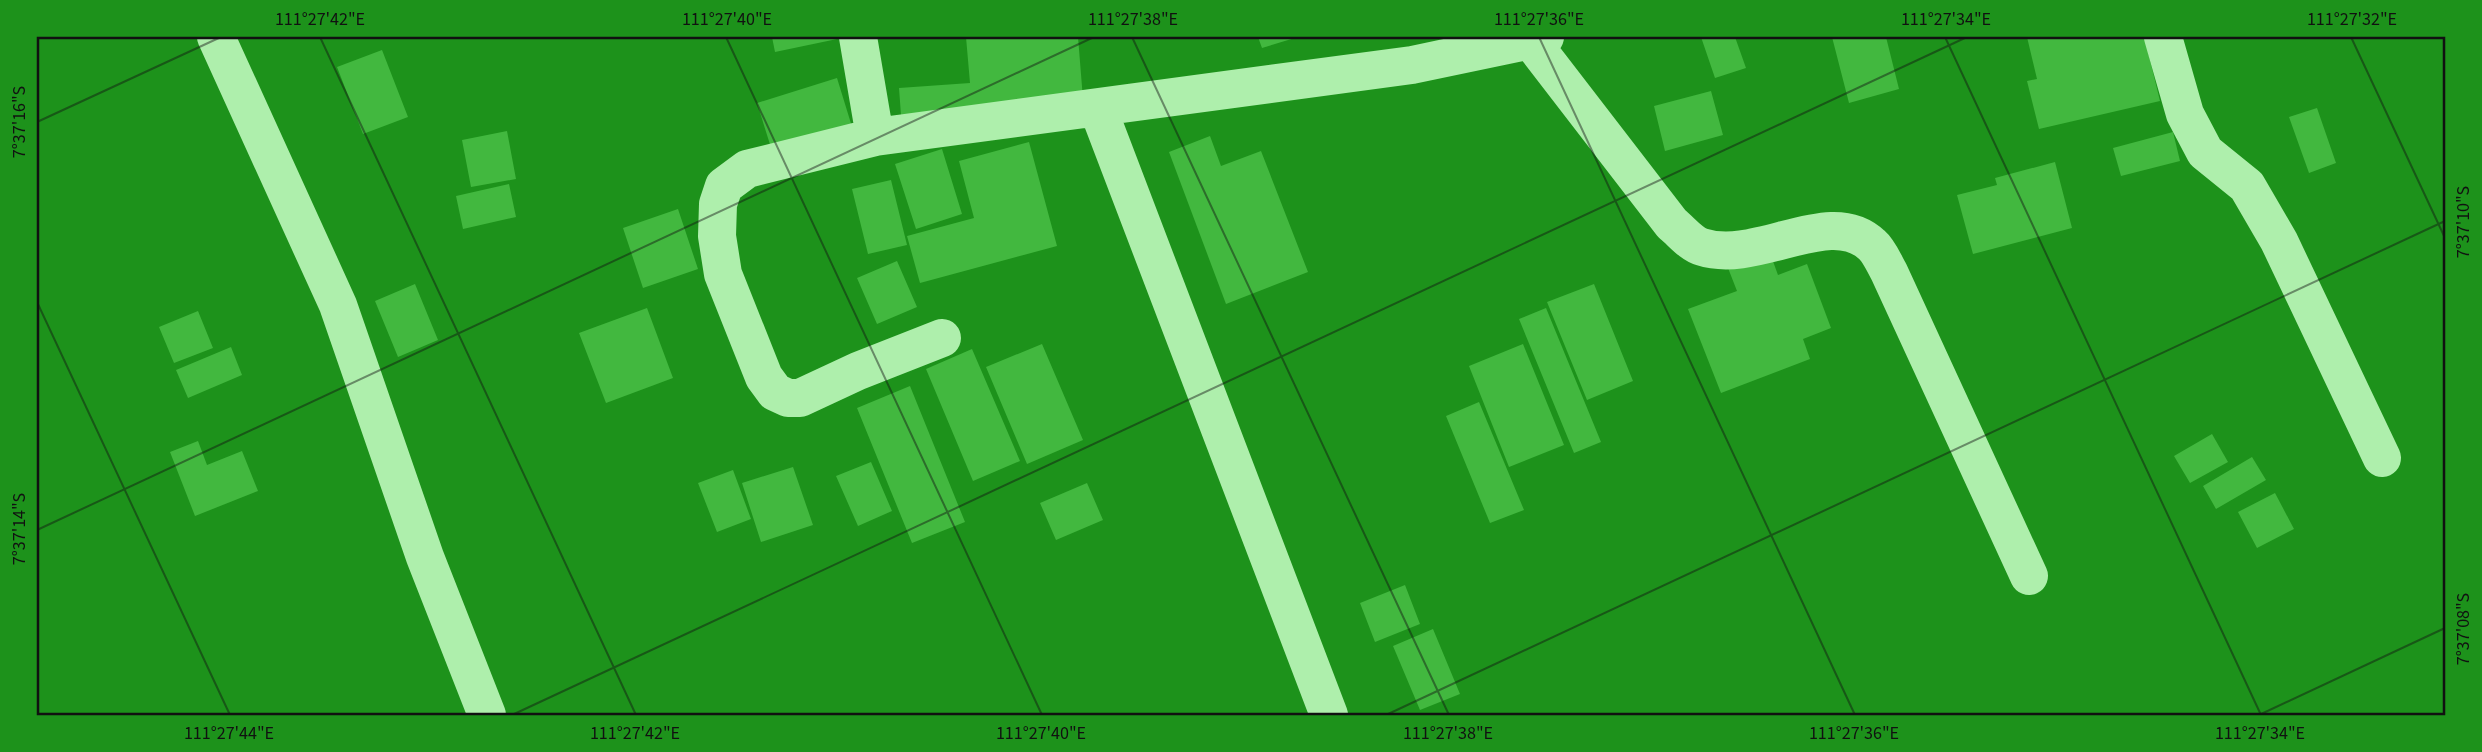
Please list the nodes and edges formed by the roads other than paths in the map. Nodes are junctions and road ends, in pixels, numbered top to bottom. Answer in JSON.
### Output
{"nodes":[{"id":1,"x":216,"y":37,"type":"edge"},
{"id":2,"x":858,"y":37,"type":"edge"},
{"id":3,"x":2163,"y":37,"type":"edge"},
{"id":4,"x":1534,"y":38,"type":"edge"},
{"id":5,"x":1098,"y":109,"type":"junction"},
{"id":6,"x":875,"y":137,"type":"junction"},
{"id":7,"x":943,"y":338,"type":"dead end"},
{"id":8,"x":2382,"y":458,"type":"dead end"},
{"id":9,"x":2029,"y":576,"type":"dead end"},
{"id":10,"x":487,"y":715,"type":"edge"},
{"id":11,"x":1329,"y":715,"type":"edge"}],
"edges":[{"from":1,"to":10,"type":"street"},
{"from":2,"to":6,"type":"street"},
{"from":3,"to":8,"type":"street"},
{"from":4,"to":5,"type":"street"},
{"from":4,"to":9,"type":"street"},
{"from":5,"to":6,"type":"street"},
{"from":5,"to":11,"type":"street"},
{"from":6,"to":7,"type":"street"}]}
